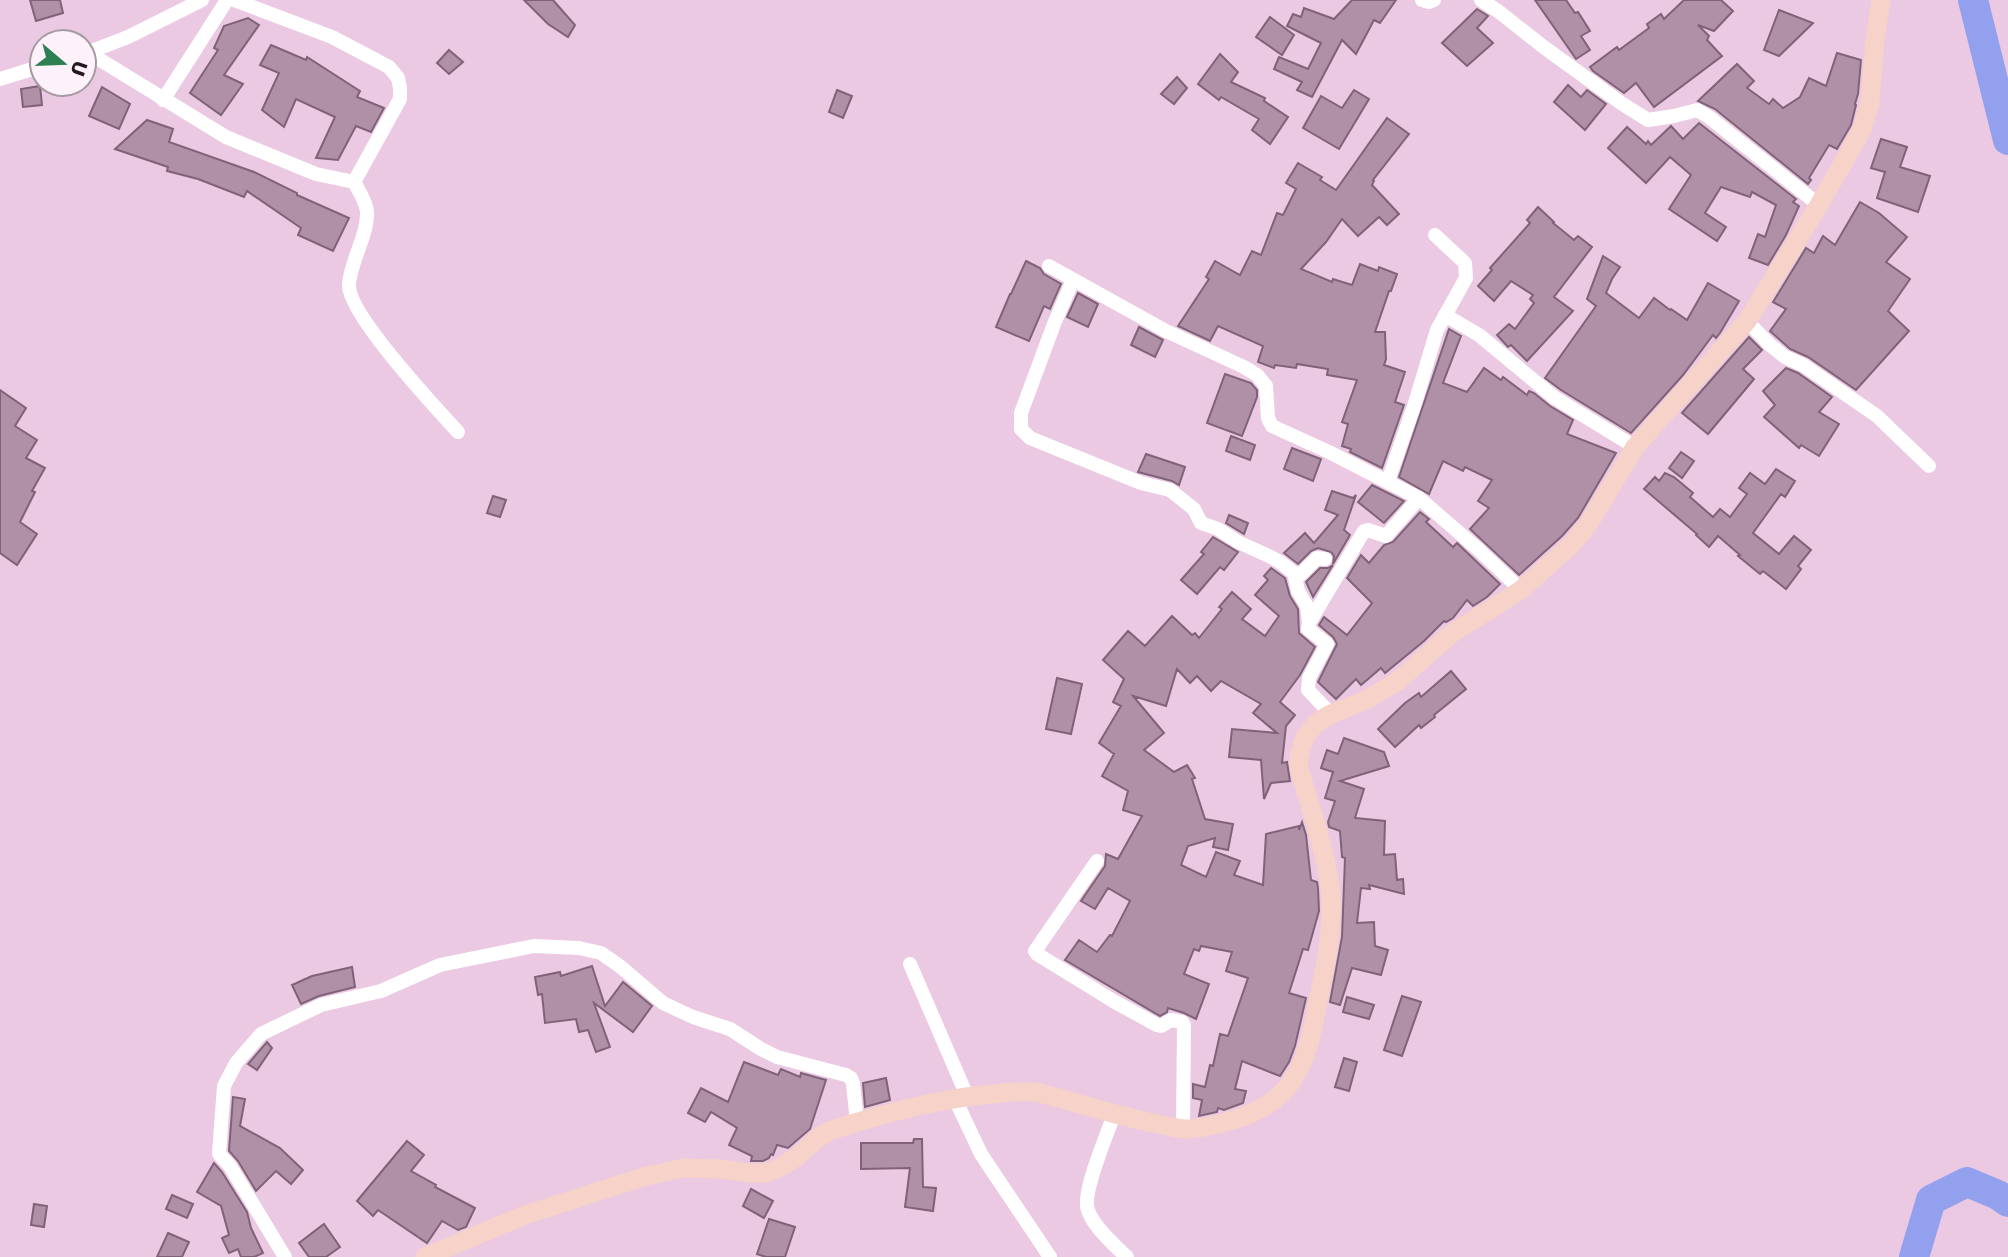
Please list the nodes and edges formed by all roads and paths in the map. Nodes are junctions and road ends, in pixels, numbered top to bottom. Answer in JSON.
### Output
{"nodes":[{"id":1,"x":202,"y":0,"type":"edge"},
{"id":2,"x":227,"y":0,"type":"edge"},
{"id":3,"x":234,"y":0,"type":"edge"},
{"id":4,"x":1422,"y":0,"type":"edge"},
{"id":5,"x":1434,"y":0,"type":"edge"},
{"id":6,"x":1481,"y":0,"type":"edge"},
{"id":7,"x":1881,"y":0,"type":"edge"},
{"id":8,"x":98,"y":48,"type":"edge"},
{"id":9,"x":98,"y":60,"type":"edge"},
{"id":10,"x":28,"y":70,"type":"edge"},
{"id":11,"x":0,"y":79,"type":"edge"},
{"id":12,"x":163,"y":100,"type":"junction"},
{"id":13,"x":354,"y":183,"type":"junction"},
{"id":14,"x":1819,"y":205,"type":"junction"},
{"id":15,"x":1435,"y":235,"type":"dead end"},
{"id":16,"x":1049,"y":266,"type":"dead end"},
{"id":17,"x":1073,"y":280,"type":"junction"},
{"id":18,"x":1445,"y":315,"type":"junction"},
{"id":19,"x":1747,"y":321,"type":"junction"},
{"id":20,"x":458,"y":432,"type":"dead end"},
{"id":21,"x":1635,"y":447,"type":"junction"},
{"id":22,"x":1930,"y":466,"type":"dead end"},
{"id":23,"x":1388,"y":481,"type":"junction"},
{"id":24,"x":1419,"y":498,"type":"junction"},
{"id":25,"x":1325,"y":559,"type":"dead end"},
{"id":26,"x":1294,"y":573,"type":"junction"},
{"id":27,"x":1521,"y":590,"type":"junction"},
{"id":28,"x":1309,"y":623,"type":"junction"},
{"id":29,"x":1331,"y":714,"type":"junction"},
{"id":30,"x":1097,"y":861,"type":"dead end"},
{"id":31,"x":910,"y":964,"type":"dead end"},
{"id":32,"x":961,"y":1097,"type":"junction"},
{"id":33,"x":1114,"y":1115,"type":"junction"},
{"id":34,"x":857,"y":1122,"type":"junction"},
{"id":35,"x":1183,"y":1129,"type":"junction"},
{"id":36,"x":285,"y":1257,"type":"edge"},
{"id":37,"x":425,"y":1257,"type":"edge"},
{"id":38,"x":1050,"y":1257,"type":"edge"},
{"id":39,"x":1127,"y":1257,"type":"edge"}],
"edges":[{"from":1,"to":8,"type":"street"},
{"from":2,"to":12,"type":"street"},
{"from":3,"to":13,"type":"street"},
{"from":4,"to":5,"type":"street"},
{"from":6,"to":14,"type":"street"},
{"from":7,"to":14,"type":"street"},
{"from":9,"to":12,"type":"street"},
{"from":10,"to":11,"type":"street"},
{"from":12,"to":13,"type":"street"},
{"from":13,"to":20,"type":"street"},
{"from":14,"to":19,"type":"street"},
{"from":15,"to":18,"type":"street"},
{"from":16,"to":17,"type":"street"},
{"from":17,"to":23,"type":"street"},
{"from":17,"to":26,"type":"street"},
{"from":18,"to":21,"type":"street"},
{"from":18,"to":23,"type":"street"},
{"from":19,"to":21,"type":"street"},
{"from":19,"to":22,"type":"street"},
{"from":21,"to":27,"type":"street"},
{"from":23,"to":24,"type":"street"},
{"from":24,"to":27,"type":"street"},
{"from":24,"to":28,"type":"street"},
{"from":25,"to":26,"type":"street"},
{"from":26,"to":28,"type":"street"},
{"from":27,"to":29,"type":"street"},
{"from":28,"to":29,"type":"street"},
{"from":29,"to":35,"type":"street"},
{"from":30,"to":35,"type":"street"},
{"from":31,"to":32,"type":"street"},
{"from":32,"to":33,"type":"street"},
{"from":32,"to":34,"type":"street"},
{"from":32,"to":38,"type":"street"},
{"from":33,"to":35,"type":"street"},
{"from":33,"to":39,"type":"street"},
{"from":34,"to":36,"type":"street"},
{"from":34,"to":37,"type":"street"}]}
